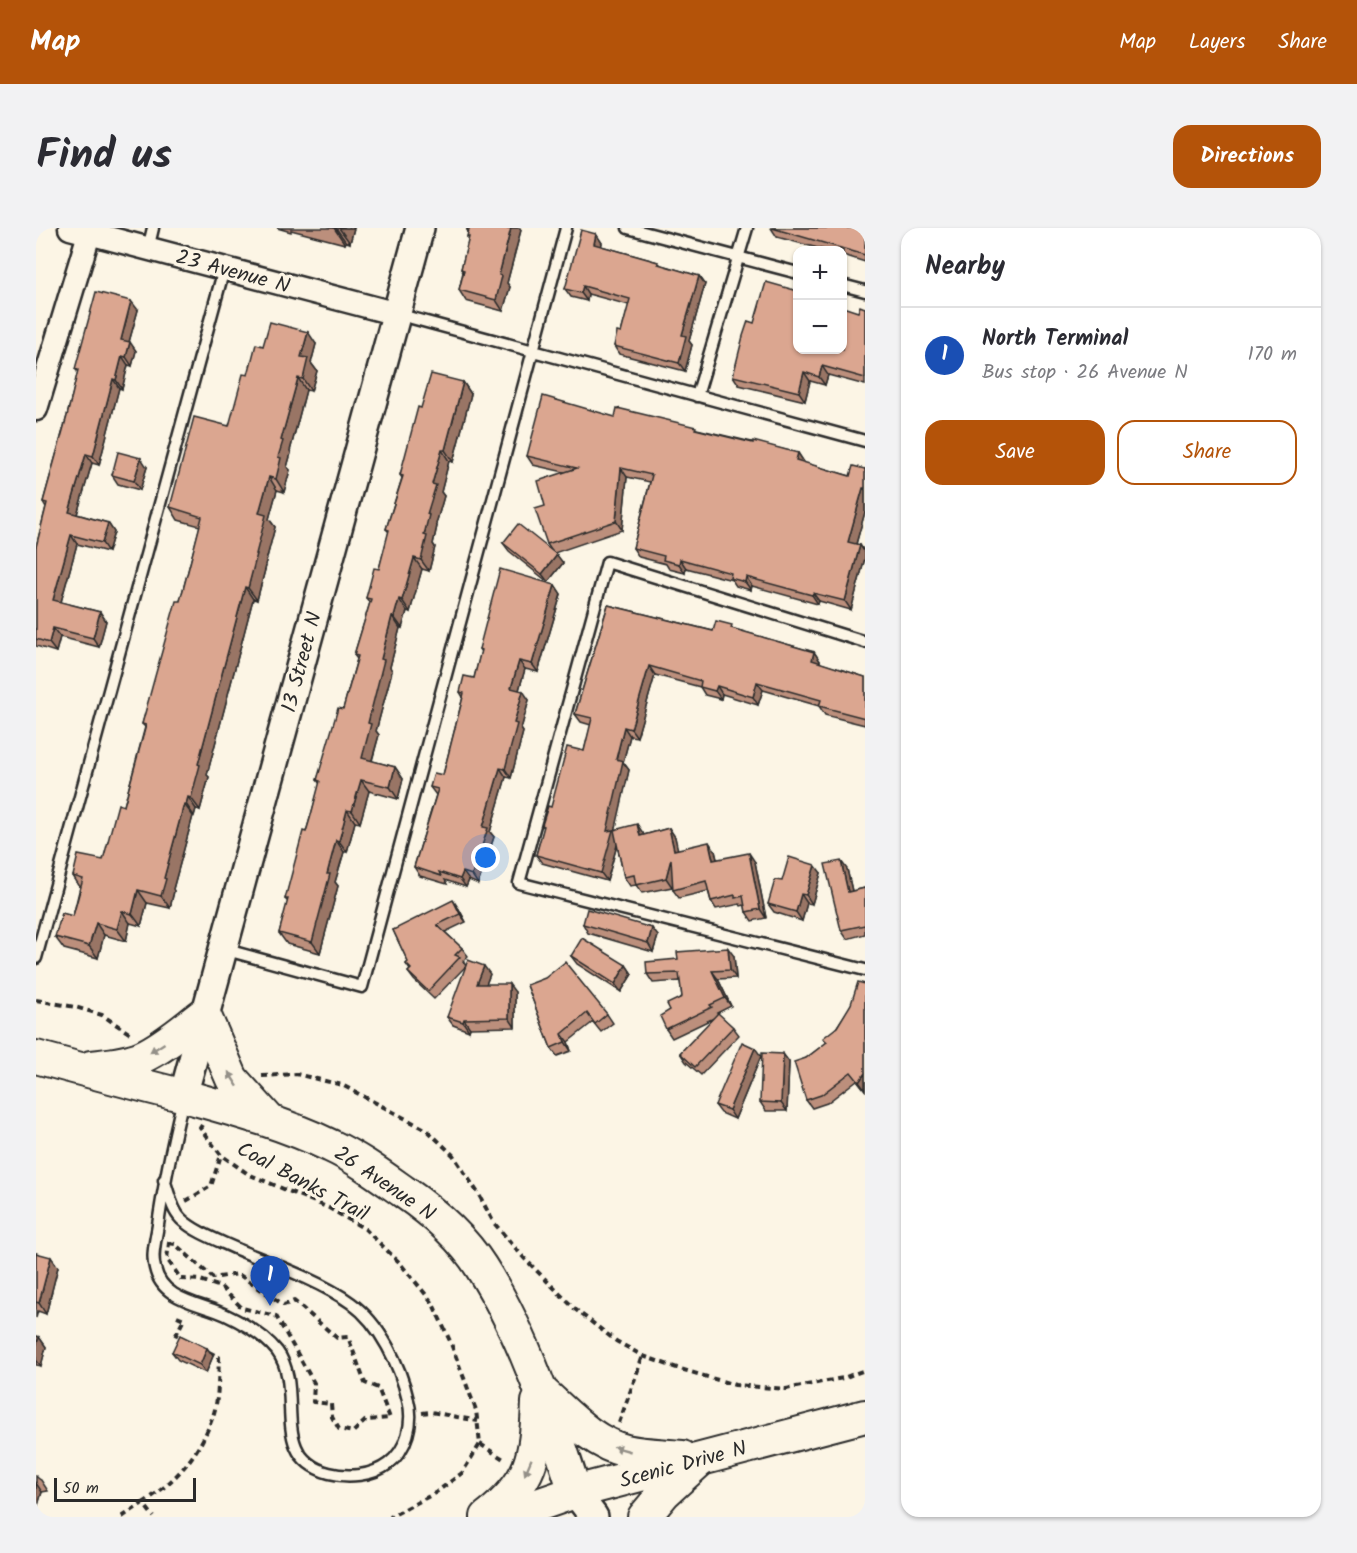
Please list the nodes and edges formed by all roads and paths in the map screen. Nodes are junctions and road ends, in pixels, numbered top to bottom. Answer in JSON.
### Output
{"nodes":[{"id":1,"x":420,"y":228,"type":"edge"},
{"id":2,"x":566,"y":228,"type":"edge"},
{"id":3,"x":628,"y":228,"type":"edge"},
{"id":4,"x":747,"y":228,"type":"edge"},
{"id":5,"x":79,"y":231,"type":"edge"},
{"id":6,"x":151,"y":239,"type":"edge"},
{"id":7,"x":738,"y":257,"type":"junction"},
{"id":8,"x":224,"y":269,"type":"junction"},
{"id":9,"x":793,"y":272,"type":"edge"},
{"id":10,"x":847,"y":286,"type":"edge"},
{"id":11,"x":865,"y":291,"type":"edge"},
{"id":12,"x":397,"y":314,"type":"junction"},
{"id":13,"x":533,"y":351,"type":"junction"},
{"id":14,"x":41,"y":377,"type":"edge"},
{"id":15,"x":697,"y":396,"type":"junction"},
{"id":16,"x":36,"y":409,"type":"edge"},
{"id":17,"x":865,"y":441,"type":"edge"},
{"id":18,"x":865,"y":642,"type":"edge"},
{"id":19,"x":222,"y":949,"type":"junction"},
{"id":20,"x":36,"y":958,"type":"edge"},
{"id":21,"x":865,"y":970,"type":"edge"},
{"id":22,"x":36,"y":1000,"type":"edge"},
{"id":23,"x":204,"y":1014,"type":"junction"},
{"id":24,"x":154,"y":1050,"type":"junction"},
{"id":25,"x":36,"y":1057,"type":"edge"},
{"id":26,"x":77,"y":1068,"type":"junction"},
{"id":27,"x":232,"y":1079,"type":"junction"},
{"id":28,"x":197,"y":1099,"type":"junction"},
{"id":29,"x":271,"y":1122,"type":"junction"},
{"id":30,"x":221,"y":1155,"type":"junction"},
{"id":31,"x":164,"y":1180,"type":"junction"},
{"id":32,"x":186,"y":1201,"type":"dead end"},
{"id":33,"x":177,"y":1316,"type":"dead end"},
{"id":34,"x":193,"y":1345,"type":"edge"},
{"id":35,"x":202,"y":1349,"type":"edge"},
{"id":36,"x":643,"y":1356,"type":"junction"},
{"id":37,"x":865,"y":1370,"type":"edge"},
{"id":38,"x":539,"y":1389,"type":"junction"},
{"id":39,"x":431,"y":1412,"type":"dead end"},
{"id":40,"x":865,"y":1416,"type":"edge"},
{"id":41,"x":390,"y":1418,"type":"joint"},
{"id":42,"x":478,"y":1421,"type":"junction"},
{"id":43,"x":618,"y":1427,"type":"dead end"},
{"id":44,"x":480,"y":1444,"type":"junction"},
{"id":45,"x":700,"y":1459,"type":"junction"},
{"id":46,"x":508,"y":1462,"type":"dead end"},
{"id":47,"x":143,"y":1503,"type":"junction"},
{"id":48,"x":576,"y":1505,"type":"edge"},
{"id":49,"x":122,"y":1517,"type":"edge"},
{"id":50,"x":154,"y":1517,"type":"edge"},
{"id":51,"x":390,"y":1517,"type":"edge"},
{"id":52,"x":487,"y":1517,"type":"edge"},
{"id":53,"x":503,"y":1517,"type":"edge"},
{"id":54,"x":594,"y":1517,"type":"edge"},
{"id":55,"x":644,"y":1517,"type":"edge"}],
"edges":[{"from":1,"to":12,"type":"street","name":"13 Street N"},
{"from":2,"to":13,"type":"lane"},
{"from":3,"to":7,"type":"lane"},
{"from":4,"to":7,"type":"lane"},
{"from":5,"to":6,"type":"street","name":"23 Avenue N"},
{"from":5,"to":14,"type":"street"},
{"from":6,"to":8,"type":"street","name":"23 Avenue N"},
{"from":7,"to":9,"type":"lane"},
{"from":7,"to":15,"type":"lane"},
{"from":8,"to":12,"type":"street","name":"23 Avenue N"},
{"from":8,"to":20,"type":"lane"},
{"from":10,"to":11,"type":"lane"},
{"from":12,"to":13,"type":"lane"},
{"from":12,"to":19,"type":"street","name":"13 Street N"},
{"from":13,"to":15,"type":"lane"},
{"from":13,"to":19,"type":"lane"},
{"from":14,"to":16,"type":"street"},
{"from":15,"to":17,"type":"lane"},
{"from":18,"to":21,"type":"lane"},
{"from":19,"to":23,"type":"street","name":"13 Street N"},
{"from":22,"to":24,"type":"path"},
{"from":23,"to":24,"type":"main road","one_way":true},
{"from":23,"to":27,"type":"main road"},
{"from":23,"to":28,"type":"street","name":"13 Street N"},
{"from":24,"to":26,"type":"main road"},
{"from":25,"to":26,"type":"main road","name":"26 Avenue N"},
{"from":26,"to":28,"type":"main road","name":"26 Avenue N"},
{"from":27,"to":29,"type":"main road"},
{"from":27,"to":36,"type":"path"},
{"from":28,"to":29,"type":"main road","name":"26 Avenue N"},
{"from":28,"to":30,"type":"path","name":"Coal Banks Trail"},
{"from":28,"to":31,"type":"lane"},
{"from":29,"to":38,"type":"main road","name":"26 Avenue N"},
{"from":30,"to":32,"type":"path"},
{"from":30,"to":42,"type":"path","name":"Coal Banks Trail"},
{"from":31,"to":31,"type":"lane"},
{"from":33,"to":34,"type":"path"},
{"from":35,"to":47,"type":"path"},
{"from":36,"to":37,"type":"path"},
{"from":36,"to":43,"type":"path"},
{"from":45,"to":38,"type":"main road","one_way":true},
{"from":38,"to":48,"type":"main road","name":"26 Avenue N"},
{"from":38,"to":52,"type":"main road","one_way":true},
{"from":39,"to":42,"type":"path"},
{"from":40,"to":45,"type":"main road","name":"Scenic Drive N"},
{"from":41,"to":41,"type":"path"},
{"from":42,"to":44,"type":"path","name":"Coal Banks Trail"},
{"from":44,"to":46,"type":"path"},
{"from":44,"to":51,"type":"path"},
{"from":45,"to":48,"type":"main road","name":"Scenic Drive N"},
{"from":45,"to":55,"type":"main road"},
{"from":47,"to":49,"type":"path"},
{"from":47,"to":50,"type":"path"},
{"from":48,"to":53,"type":"main road","name":"Scenic Drive N"},
{"from":48,"to":54,"type":"street"}]}
